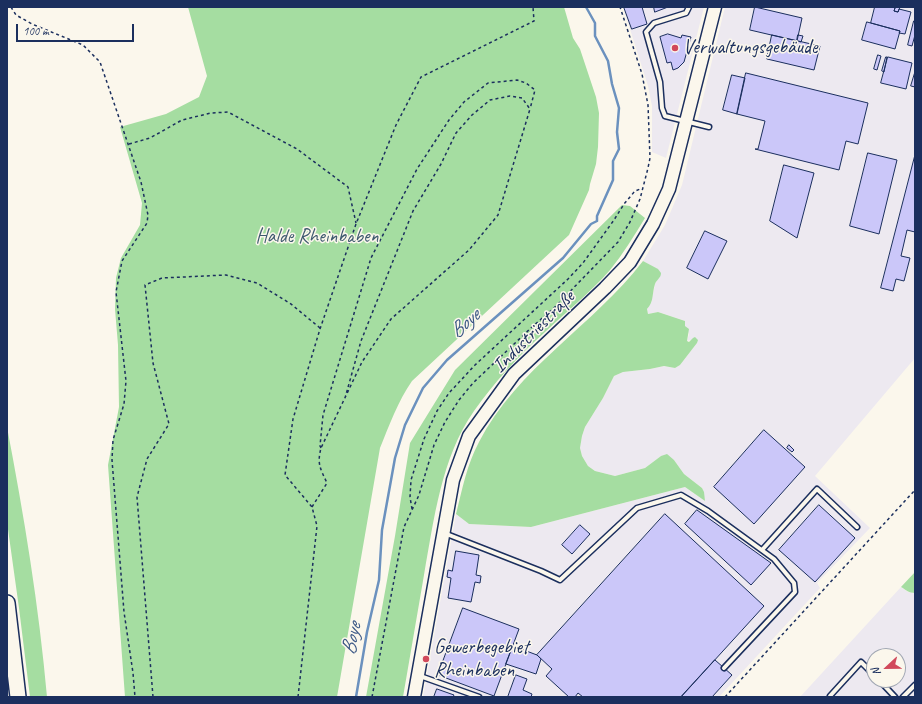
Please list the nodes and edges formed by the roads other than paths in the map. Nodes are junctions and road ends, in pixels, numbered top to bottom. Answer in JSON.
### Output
{"nodes":[{"id":1,"x":689,"y":7,"type":"edge"},
{"id":2,"x":715,"y":7,"type":"edge"},
{"id":3,"x":686,"y":122,"type":"junction"},
{"id":4,"x":709,"y":127,"type":"dead end"},
{"id":5,"x":857,"y":527,"type":"dead end"},
{"id":6,"x":444,"y":533,"type":"junction"},
{"id":7,"x":762,"y":550,"type":"junction"},
{"id":8,"x":7,"y":603,"type":"edge"},
{"id":9,"x":866,"y":667,"type":"edge"},
{"id":10,"x":724,"y":668,"type":"dead end"},
{"id":11,"x":418,"y":675,"type":"junction"},
{"id":12,"x":915,"y":685,"type":"edge"},
{"id":13,"x":887,"y":688,"type":"edge"},
{"id":14,"x":18,"y":697,"type":"edge"},
{"id":15,"x":414,"y":697,"type":"edge"},
{"id":16,"x":479,"y":697,"type":"edge"},
{"id":17,"x":831,"y":697,"type":"edge"},
{"id":18,"x":895,"y":697,"type":"edge"},
{"id":19,"x":903,"y":697,"type":"edge"}],
"edges":[{"from":1,"to":3,"type":"lane"},
{"from":2,"to":3,"type":"street","name":"Industriestraße"},
{"from":3,"to":4,"type":"lane"},
{"from":3,"to":6,"type":"street","name":"Industriestraße"},
{"from":5,"to":7,"type":"lane"},
{"from":6,"to":7,"type":"lane"},
{"from":6,"to":11,"type":"street","name":"Industriestraße"},
{"from":7,"to":10,"type":"lane"},
{"from":8,"to":14,"type":"highway"},
{"from":9,"to":17,"type":"lane"},
{"from":11,"to":15,"type":"street","name":"Industriestraße"},
{"from":11,"to":16,"type":"lane"},
{"from":12,"to":19,"type":"lane"},
{"from":13,"to":18,"type":"lane"}]}
